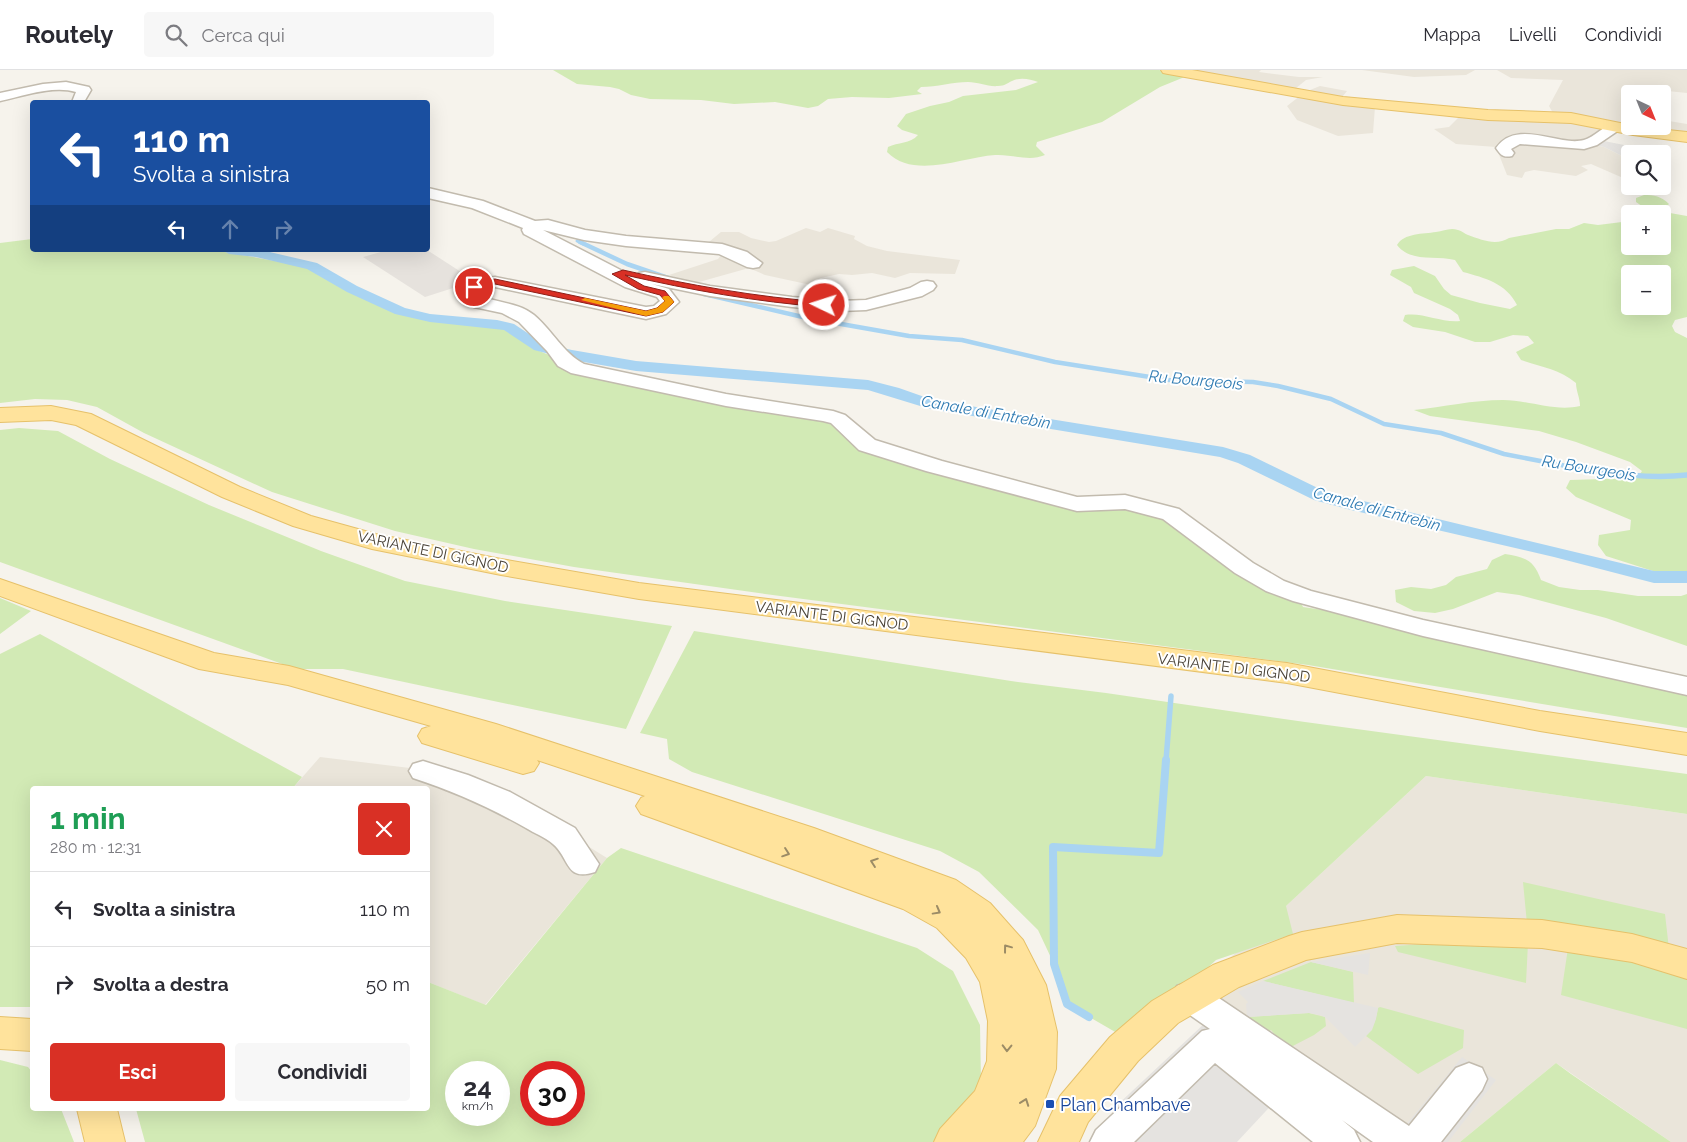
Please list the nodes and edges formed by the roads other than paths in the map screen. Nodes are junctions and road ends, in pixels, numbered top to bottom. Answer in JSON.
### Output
{"nodes":[{"id":1,"x":1168,"y":70,"type":"edge"},
{"id":2,"x":54,"y":87,"type":"junction"},
{"id":3,"x":0,"y":91,"type":"edge"},
{"id":4,"x":0,"y":97,"type":"edge"},
{"id":5,"x":79,"y":100,"type":"edge"},
{"id":6,"x":1614,"y":127,"type":"junction"},
{"id":7,"x":1687,"y":137,"type":"edge"},
{"id":8,"x":1507,"y":153,"type":"dead end"},
{"id":9,"x":430,"y":193,"type":"edge"},
{"id":10,"x":533,"y":226,"type":"junction"},
{"id":11,"x":753,"y":264,"type":"dead end"},
{"id":12,"x":616,"y":274,"type":"junction"},
{"id":13,"x":927,"y":286,"type":"dead end"},
{"id":14,"x":0,"y":415,"type":"edge"},
{"id":15,"x":0,"y":587,"type":"edge"},
{"id":16,"x":209,"y":662,"type":"junction"},
{"id":17,"x":1687,"y":686,"type":"edge"},
{"id":18,"x":1687,"y":744,"type":"edge"},
{"id":19,"x":423,"y":771,"type":"dead end"},
{"id":20,"x":584,"y":864,"type":"dead end"},
{"id":21,"x":1687,"y":964,"type":"edge"},
{"id":22,"x":1189,"y":996,"type":"junction"},
{"id":23,"x":0,"y":1033,"type":"edge"},
{"id":24,"x":30,"y":1035,"type":"edge"},
{"id":25,"x":1468,"y":1079,"type":"dead end"},
{"id":26,"x":97,"y":1111,"type":"edge"},
{"id":27,"x":105,"y":1142,"type":"edge"},
{"id":28,"x":954,"y":1142,"type":"edge"},
{"id":29,"x":998,"y":1142,"type":"edge"},
{"id":30,"x":1058,"y":1142,"type":"edge"},
{"id":31,"x":1109,"y":1142,"type":"edge"},
{"id":32,"x":1341,"y":1142,"type":"edge"},
{"id":33,"x":1403,"y":1142,"type":"edge"},
{"id":34,"x":1419,"y":1142,"type":"edge"}],
"edges":[{"from":1,"to":6,"type":"main road"},
{"from":2,"to":3,"type":"street"},
{"from":2,"to":4,"type":"street"},
{"from":2,"to":5,"type":"street"},
{"from":6,"to":7,"type":"main road"},
{"from":6,"to":8,"type":"street"},
{"from":9,"to":10,"type":"street"},
{"from":10,"to":11,"type":"street"},
{"from":10,"to":12,"type":"street"},
{"from":12,"to":13,"type":"street"},
{"from":12,"to":17,"type":"street"},
{"from":14,"to":18,"type":"main road","name":"VARIANTE DI GIGNOD"},
{"from":15,"to":16,"type":"main road"},
{"from":16,"to":28,"type":"main road","one_way":true},
{"from":29,"to":16,"type":"main road","one_way":true},
{"from":19,"to":20,"type":"street"},
{"from":21,"to":22,"type":"main road"},
{"from":22,"to":30,"type":"main road"},
{"from":22,"to":33,"type":"street"},
{"from":23,"to":24,"type":"main road"},
{"from":25,"to":34,"type":"street"},
{"from":26,"to":27,"type":"main road"},
{"from":31,"to":32,"type":"street"}]}
